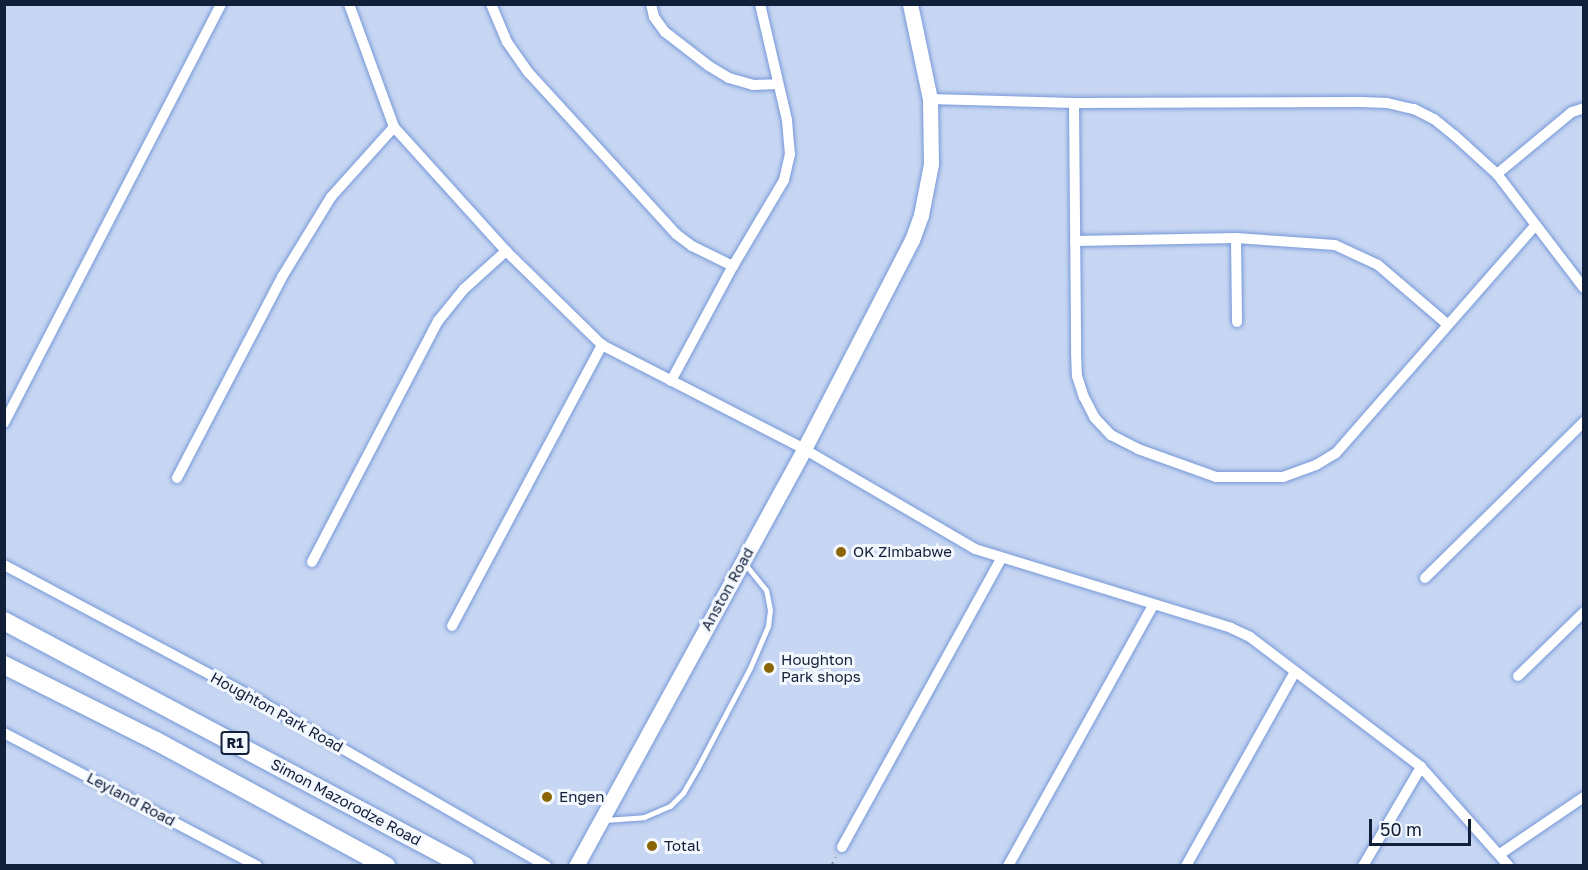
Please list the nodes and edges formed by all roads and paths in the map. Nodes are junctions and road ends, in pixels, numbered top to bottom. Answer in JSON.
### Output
{"nodes":[{"id":1,"x":221,"y":4,"type":"edge"},
{"id":2,"x":348,"y":4,"type":"edge"},
{"id":3,"x":491,"y":4,"type":"edge"},
{"id":4,"x":651,"y":4,"type":"edge"},
{"id":5,"x":760,"y":4,"type":"edge"},
{"id":6,"x":910,"y":4,"type":"edge"},
{"id":7,"x":778,"y":84,"type":"junction"},
{"id":8,"x":930,"y":99,"type":"junction"},
{"id":9,"x":1074,"y":103,"type":"junction"},
{"id":10,"x":1584,"y":108,"type":"edge"},
{"id":11,"x":394,"y":127,"type":"junction"},
{"id":12,"x":1497,"y":174,"type":"junction"},
{"id":13,"x":1535,"y":226,"type":"junction"},
{"id":14,"x":1236,"y":238,"type":"junction"},
{"id":15,"x":1075,"y":241,"type":"junction"},
{"id":16,"x":506,"y":251,"type":"junction"},
{"id":17,"x":733,"y":266,"type":"junction"},
{"id":18,"x":1584,"y":288,"type":"edge"},
{"id":19,"x":1237,"y":322,"type":"dead end"},
{"id":20,"x":1447,"y":324,"type":"junction"},
{"id":21,"x":602,"y":345,"type":"junction"},
{"id":22,"x":671,"y":381,"type":"junction"},
{"id":23,"x":1584,"y":422,"type":"edge"},
{"id":24,"x":4,"y":423,"type":"edge"},
{"id":25,"x":804,"y":449,"type":"junction"},
{"id":26,"x":177,"y":478,"type":"dead end"},
{"id":27,"x":1001,"y":559,"type":"junction"},
{"id":28,"x":312,"y":562,"type":"dead end"},
{"id":29,"x":742,"y":562,"type":"junction"},
{"id":30,"x":4,"y":565,"type":"edge"},
{"id":31,"x":1425,"y":578,"type":"dead end"},
{"id":32,"x":1154,"y":605,"type":"junction"},
{"id":33,"x":1584,"y":612,"type":"edge"},
{"id":34,"x":4,"y":621,"type":"edge"},
{"id":35,"x":452,"y":626,"type":"dead end"},
{"id":36,"x":4,"y":665,"type":"edge"},
{"id":37,"x":1295,"y":672,"type":"junction"},
{"id":38,"x":1518,"y":676,"type":"dead end"},
{"id":39,"x":4,"y":733,"type":"edge"},
{"id":40,"x":1421,"y":767,"type":"junction"},
{"id":41,"x":1584,"y":797,"type":"edge"},
{"id":42,"x":600,"y":821,"type":"junction"},
{"id":43,"x":842,"y":847,"type":"dead end"},
{"id":44,"x":1500,"y":854,"type":"junction"},
{"id":45,"x":257,"y":866,"type":"edge"},
{"id":46,"x":386,"y":866,"type":"edge"},
{"id":47,"x":465,"y":866,"type":"edge"},
{"id":48,"x":547,"y":866,"type":"edge"},
{"id":49,"x":576,"y":866,"type":"edge"},
{"id":50,"x":1008,"y":866,"type":"edge"},
{"id":51,"x":1186,"y":866,"type":"edge"},
{"id":52,"x":1363,"y":866,"type":"edge"},
{"id":53,"x":1509,"y":866,"type":"edge"}],
"edges":[{"from":1,"to":24,"type":"street"},
{"from":2,"to":11,"type":"street"},
{"from":3,"to":17,"type":"street"},
{"from":4,"to":7,"type":"street"},
{"from":5,"to":7,"type":"street"},
{"from":6,"to":8,"type":"main road","name":"Anston Road"},
{"from":7,"to":17,"type":"street"},
{"from":8,"to":9,"type":"street"},
{"from":8,"to":25,"type":"main road","name":"Anston Road"},
{"from":9,"to":12,"type":"street"},
{"from":9,"to":15,"type":"street"},
{"from":10,"to":12,"type":"street"},
{"from":11,"to":16,"type":"street"},
{"from":11,"to":26,"type":"street"},
{"from":12,"to":13,"type":"street"},
{"from":13,"to":18,"type":"street"},
{"from":13,"to":20,"type":"street"},
{"from":14,"to":15,"type":"street"},
{"from":14,"to":19,"type":"street"},
{"from":14,"to":20,"type":"street"},
{"from":15,"to":20,"type":"street"},
{"from":16,"to":21,"type":"street"},
{"from":16,"to":28,"type":"street"},
{"from":17,"to":22,"type":"street"},
{"from":21,"to":22,"type":"street"},
{"from":21,"to":35,"type":"street"},
{"from":22,"to":25,"type":"street"},
{"from":23,"to":31,"type":"street"},
{"from":25,"to":27,"type":"street"},
{"from":25,"to":29,"type":"main road","name":"Anston Road"},
{"from":27,"to":32,"type":"street"},
{"from":27,"to":43,"type":"street"},
{"from":29,"to":42,"type":"main road","name":"Anston Road"},
{"from":29,"to":42,"type":"lane"},
{"from":30,"to":48,"type":"street","name":"Houghton Park Road"},
{"from":32,"to":37,"type":"street"},
{"from":32,"to":50,"type":"street"},
{"from":33,"to":38,"type":"street"},
{"from":34,"to":47,"type":"highway","name":"Simon Mazorodze Road","number":"R1"},
{"from":36,"to":46,"type":"highway","number":"R1"},
{"from":37,"to":40,"type":"street"},
{"from":37,"to":51,"type":"street"},
{"from":39,"to":45,"type":"street","name":"Leyland Road"},
{"from":40,"to":44,"type":"street"},
{"from":40,"to":52,"type":"street"},
{"from":41,"to":44,"type":"street"},
{"from":42,"to":49,"type":"main road","name":"Anston Road"},
{"from":44,"to":53,"type":"street"}]}
